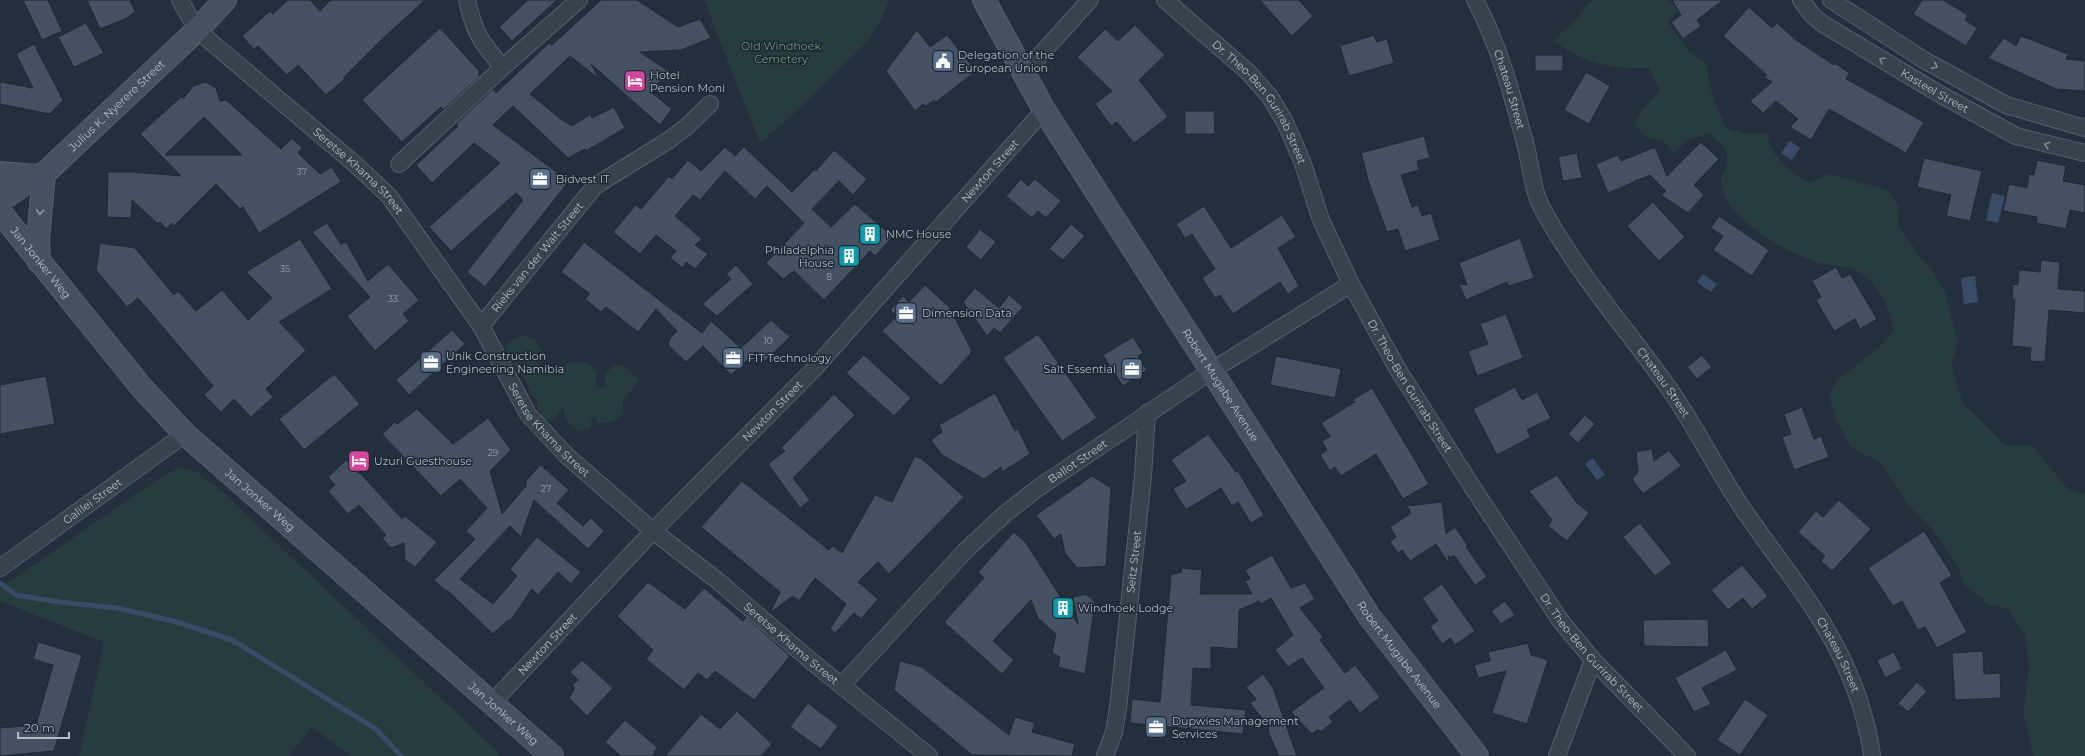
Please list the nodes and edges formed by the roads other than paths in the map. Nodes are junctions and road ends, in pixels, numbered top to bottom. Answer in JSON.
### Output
{"nodes":[{"id":1,"x":180,"y":0,"type":"edge"},
{"id":2,"x":225,"y":0,"type":"edge"},
{"id":3,"x":467,"y":0,"type":"edge"},
{"id":4,"x":579,"y":0,"type":"edge"},
{"id":5,"x":984,"y":0,"type":"edge"},
{"id":6,"x":1090,"y":0,"type":"edge"},
{"id":7,"x":1165,"y":0,"type":"edge"},
{"id":8,"x":1475,"y":0,"type":"edge"},
{"id":9,"x":1800,"y":0,"type":"edge"},
{"id":10,"x":1831,"y":0,"type":"edge"},
{"id":11,"x":197,"y":30,"type":"junction"},
{"id":12,"x":503,"y":67,"type":"junction"},
{"id":13,"x":1023,"y":74,"type":"junction"},
{"id":14,"x":710,"y":104,"type":"dead end"},
{"id":15,"x":1044,"y":110,"type":"junction"},
{"id":16,"x":2085,"y":128,"type":"edge"},
{"id":17,"x":2085,"y":153,"type":"edge"},
{"id":18,"x":399,"y":164,"type":"dead end"},
{"id":19,"x":0,"y":173,"type":"edge"},
{"id":20,"x":40,"y":175,"type":"junction"},
{"id":21,"x":0,"y":201,"type":"edge"},
{"id":22,"x":0,"y":212,"type":"edge"},
{"id":23,"x":0,"y":237,"type":"edge"},
{"id":24,"x":34,"y":256,"type":"junction"},
{"id":25,"x":1351,"y":284,"type":"junction"},
{"id":26,"x":481,"y":326,"type":"junction"},
{"id":27,"x":1211,"y":370,"type":"junction"},
{"id":28,"x":1147,"y":413,"type":"junction"},
{"id":29,"x":185,"y":434,"type":"junction"},
{"id":30,"x":653,"y":531,"type":"junction"},
{"id":31,"x":0,"y":568,"type":"edge"},
{"id":32,"x":1593,"y":660,"type":"junction"},
{"id":33,"x":842,"y":685,"type":"junction"},
{"id":34,"x":492,"y":703,"type":"junction"},
{"id":35,"x":552,"y":756,"type":"edge"},
{"id":36,"x":929,"y":756,"type":"edge"},
{"id":37,"x":1105,"y":756,"type":"edge"},
{"id":38,"x":1477,"y":756,"type":"edge"},
{"id":39,"x":1557,"y":756,"type":"edge"},
{"id":40,"x":1687,"y":756,"type":"edge"},
{"id":41,"x":1872,"y":756,"type":"edge"}],
"edges":[{"from":1,"to":11,"type":"street","name":"Seretse Khama Street"},
{"from":2,"to":11,"type":"main road","name":"Julius K. Nyerere Street"},
{"from":3,"to":12,"type":"street"},
{"from":4,"to":12,"type":"street"},
{"from":5,"to":13,"type":"main road","name":"Robert Mugabe Avenue"},
{"from":6,"to":13,"type":"street"},
{"from":7,"to":25,"type":"street","name":"Dr. Theo-Ben Gurirab Street"},
{"from":8,"to":41,"type":"street","name":"Chateau Street"},
{"from":17,"to":9,"type":"street","name":"Kasteel Street","one_way":true},
{"from":10,"to":16,"type":"street","name":"Kasteel Street","one_way":true},
{"from":11,"to":20,"type":"main road","name":"Julius K. Nyerere Street"},
{"from":11,"to":26,"type":"street","name":"Seretse Khama Street"},
{"from":12,"to":18,"type":"street"},
{"from":13,"to":15,"type":"main road","name":"Robert Mugabe Avenue"},
{"from":14,"to":26,"type":"street","name":"Rieks van der Walt Street"},
{"from":15,"to":27,"type":"main road","name":"Robert Mugabe Avenue"},
{"from":15,"to":30,"type":"street","name":"Newton Street"},
{"from":19,"to":20,"type":"main road"},
{"from":20,"to":21,"type":"main road","name":"Julius K. Nyerere Street"},
{"from":20,"to":24,"type":"main road","one_way":true},
{"from":22,"to":24,"type":"main road","name":"Jan Jonker Weg"},
{"from":23,"to":24,"type":"main road"},
{"from":24,"to":29,"type":"main road","name":"Jan Jonker Weg"},
{"from":25,"to":27,"type":"street","name":"Ballot Street"},
{"from":25,"to":32,"type":"street","name":"Dr. Theo-Ben Gurirab Street"},
{"from":26,"to":30,"type":"street","name":"Seretse Khama Street"},
{"from":27,"to":28,"type":"street","name":"Ballot Street"},
{"from":27,"to":38,"type":"main road","name":"Robert Mugabe Avenue"},
{"from":28,"to":33,"type":"street","name":"Ballot Street"},
{"from":28,"to":37,"type":"street","name":"Seitz Street"},
{"from":29,"to":31,"type":"street","name":"Galilei Street"},
{"from":29,"to":34,"type":"main road","name":"Jan Jonker Weg"},
{"from":30,"to":33,"type":"street","name":"Seretse Khama Street"},
{"from":30,"to":34,"type":"street","name":"Newton Street"},
{"from":32,"to":39,"type":"street"},
{"from":32,"to":40,"type":"street","name":"Dr. Theo-Ben Gurirab Street"},
{"from":33,"to":36,"type":"street","name":"Seretse Khama Street"},
{"from":34,"to":35,"type":"main road","name":"Jan Jonker Weg"}]}
